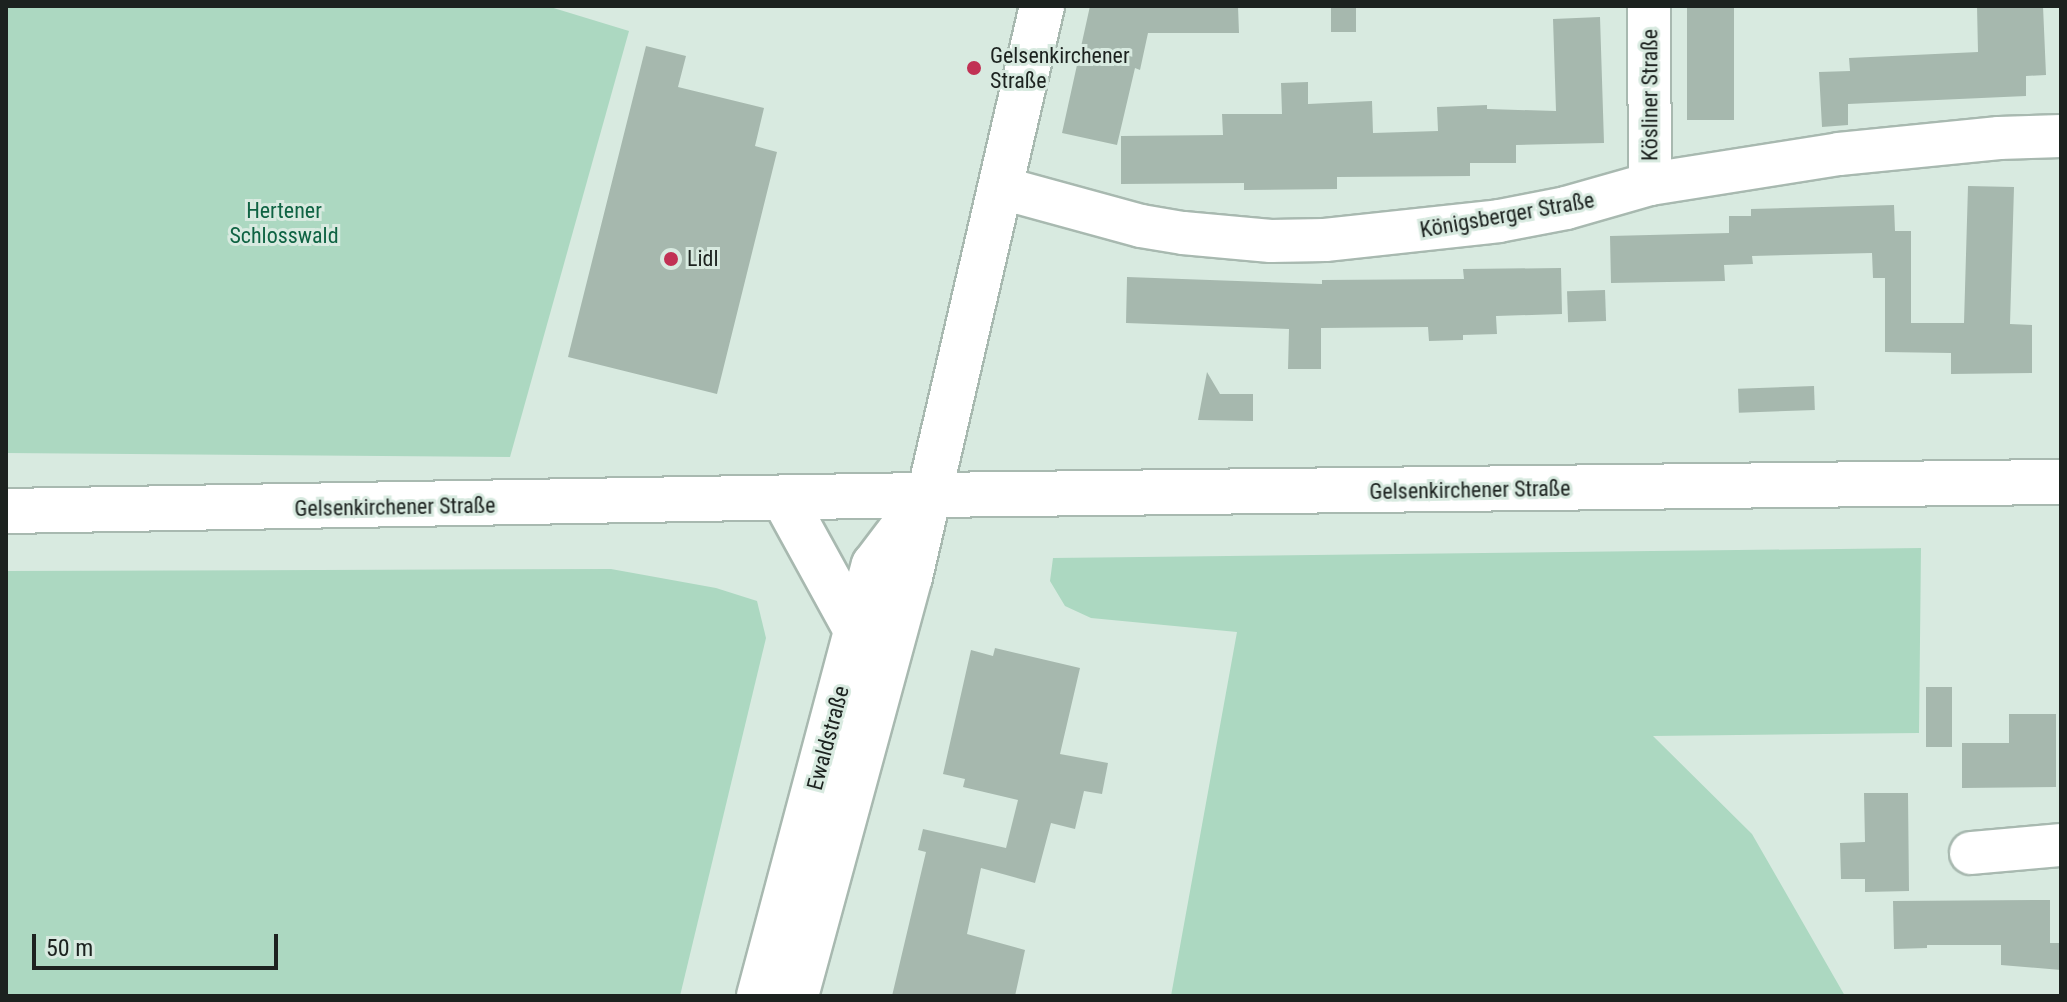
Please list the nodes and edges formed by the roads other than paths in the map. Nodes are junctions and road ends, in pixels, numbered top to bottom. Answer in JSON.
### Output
{"nodes":[{"id":1,"x":1042,"y":6,"type":"edge"},
{"id":2,"x":1649,"y":6,"type":"edge"},
{"id":3,"x":2061,"y":136,"type":"edge"},
{"id":4,"x":1650,"y":184,"type":"junction"},
{"id":5,"x":1002,"y":188,"type":"junction"},
{"id":6,"x":2061,"y":482,"type":"edge"},
{"id":7,"x":927,"y":495,"type":"junction"},
{"id":8,"x":784,"y":499,"type":"junction"},
{"id":9,"x":6,"y":511,"type":"edge"},
{"id":10,"x":856,"y":630,"type":"junction"},
{"id":11,"x":2061,"y":845,"type":"edge"},
{"id":12,"x":1971,"y":853,"type":"dead end"},
{"id":13,"x":759,"y":996,"type":"edge"},
{"id":14,"x":796,"y":996,"type":"edge"}],
"edges":[{"from":1,"to":5,"type":"main road","name":"Ewaldstraße"},
{"from":2,"to":4,"type":"street","name":"Kösliner Straße"},
{"from":3,"to":4,"type":"street","name":"Königsberger Straße"},
{"from":4,"to":5,"type":"street","name":"Königsberger Straße"},
{"from":5,"to":7,"type":"main road","name":"Ewaldstraße"},
{"from":6,"to":7,"type":"main road","name":"Gelsenkirchener Straße"},
{"from":7,"to":8,"type":"main road","name":"Gelsenkirchener Straße"},
{"from":7,"to":10,"type":"main road","name":"Ewaldstraße"},
{"from":7,"to":14,"type":"main road","name":"Ewaldstraße"},
{"from":8,"to":9,"type":"main road","name":"Gelsenkirchener Straße"},
{"from":8,"to":10,"type":"main road"},
{"from":10,"to":13,"type":"main road","name":"Ewaldstraße"},
{"from":11,"to":12,"type":"street"}]}
